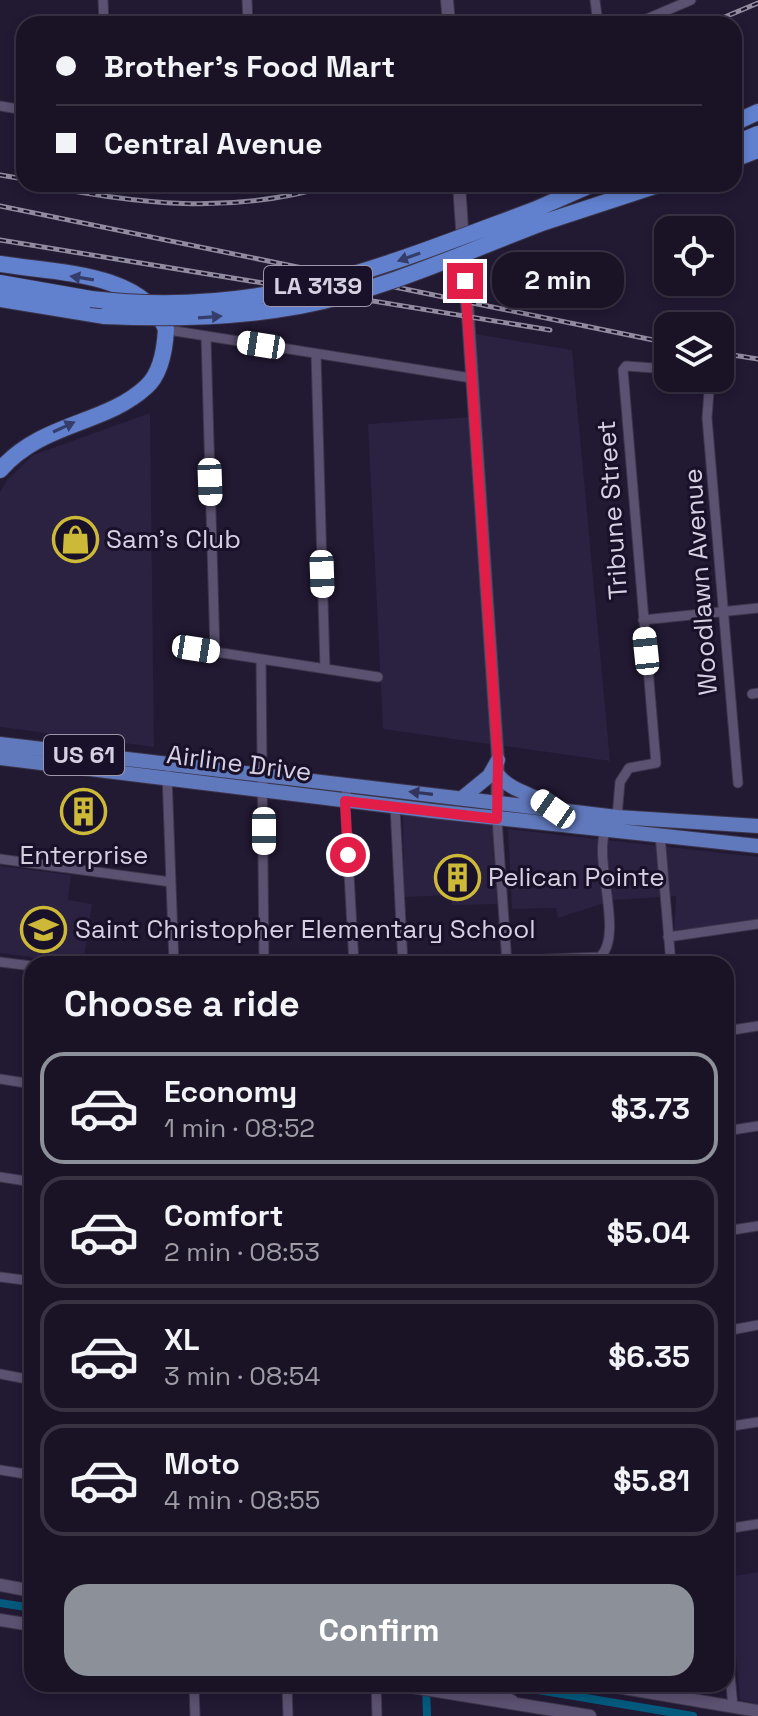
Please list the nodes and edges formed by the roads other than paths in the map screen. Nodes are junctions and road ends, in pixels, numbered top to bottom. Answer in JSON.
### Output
{"nodes":[{"id":1,"x":691,"y":0,"type":"edge"},
{"id":2,"x":654,"y":16,"type":"edge"},
{"id":3,"x":459,"y":192,"type":"edge"},
{"id":4,"x":579,"y":192,"type":"edge"},
{"id":5,"x":612,"y":192,"type":"edge"},
{"id":6,"x":631,"y":192,"type":"edge"},
{"id":7,"x":537,"y":217,"type":"junction"},
{"id":8,"x":0,"y":264,"type":"edge"},
{"id":9,"x":0,"y":283,"type":"edge"},
{"id":10,"x":0,"y":299,"type":"edge"},
{"id":11,"x":175,"y":331,"type":"dead end"},
{"id":12,"x":206,"y":337,"type":"junction"},
{"id":13,"x":316,"y":354,"type":"junction"},
{"id":14,"x":654,"y":368,"type":"edge"},
{"id":15,"x":471,"y":378,"type":"junction"},
{"id":16,"x":709,"y":392,"type":"edge"},
{"id":17,"x":0,"y":470,"type":"edge"},
{"id":18,"x":758,"y":608,"type":"edge"},
{"id":19,"x":724,"y":611,"type":"junction"},
{"id":20,"x":643,"y":620,"type":"junction"},
{"id":21,"x":177,"y":646,"type":"dead end"},
{"id":22,"x":215,"y":652,"type":"junction"},
{"id":23,"x":261,"y":660,"type":"junction"},
{"id":24,"x":325,"y":669,"type":"junction"},
{"id":25,"x":378,"y":677,"type":"dead end"},
{"id":26,"x":5,"y":743,"type":"edge"},
{"id":27,"x":0,"y":758,"type":"edge"},
{"id":28,"x":498,"y":767,"type":"junction"},
{"id":29,"x":166,"y":771,"type":"junction"},
{"id":30,"x":264,"y":775,"type":"junction"},
{"id":31,"x":738,"y":783,"type":"dead end"},
{"id":32,"x":348,"y":784,"type":"junction"},
{"id":33,"x":263,"y":790,"type":"junction"},
{"id":34,"x":462,"y":798,"type":"junction"},
{"id":35,"x":345,"y":801,"type":"junction"},
{"id":36,"x":499,"y":802,"type":"junction"},
{"id":37,"x":395,"y":807,"type":"junction"},
{"id":38,"x":553,"y":809,"type":"junction"},
{"id":39,"x":617,"y":817,"type":"junction"},
{"id":40,"x":497,"y":819,"type":"junction"},
{"id":41,"x":675,"y":820,"type":"junction"},
{"id":42,"x":758,"y":826,"type":"edge"},
{"id":43,"x":605,"y":831,"type":"junction"},
{"id":44,"x":655,"y":835,"type":"junction"},
{"id":45,"x":758,"y":846,"type":"edge"},
{"id":46,"x":0,"y":859,"type":"edge"},
{"id":47,"x":171,"y":882,"type":"junction"},
{"id":48,"x":758,"y":924,"type":"edge"},
{"id":49,"x":668,"y":937,"type":"junction"},
{"id":50,"x":174,"y":956,"type":"edge"},
{"id":51,"x":264,"y":956,"type":"edge"},
{"id":52,"x":354,"y":956,"type":"edge"},
{"id":53,"x":403,"y":956,"type":"edge"},
{"id":54,"x":506,"y":956,"type":"edge"},
{"id":55,"x":601,"y":956,"type":"edge"},
{"id":56,"x":670,"y":956,"type":"edge"},
{"id":57,"x":0,"y":962,"type":"edge"},
{"id":58,"x":24,"y":965,"type":"edge"},
{"id":59,"x":758,"y":1026,"type":"edge"},
{"id":60,"x":734,"y":1030,"type":"edge"},
{"id":61,"x":0,"y":1079,"type":"edge"},
{"id":62,"x":24,"y":1083,"type":"edge"},
{"id":63,"x":758,"y":1126,"type":"edge"},
{"id":64,"x":734,"y":1130,"type":"edge"},
{"id":65,"x":0,"y":1177,"type":"edge"},
{"id":66,"x":24,"y":1181,"type":"edge"},
{"id":67,"x":758,"y":1226,"type":"edge"},
{"id":68,"x":734,"y":1230,"type":"edge"},
{"id":69,"x":0,"y":1277,"type":"edge"},
{"id":70,"x":24,"y":1280,"type":"edge"},
{"id":71,"x":758,"y":1325,"type":"edge"},
{"id":72,"x":734,"y":1330,"type":"edge"},
{"id":73,"x":0,"y":1374,"type":"edge"},
{"id":74,"x":24,"y":1378,"type":"edge"},
{"id":75,"x":758,"y":1422,"type":"edge"},
{"id":76,"x":734,"y":1426,"type":"edge"},
{"id":77,"x":0,"y":1470,"type":"edge"},
{"id":78,"x":24,"y":1474,"type":"edge"},
{"id":79,"x":758,"y":1524,"type":"edge"},
{"id":80,"x":734,"y":1528,"type":"edge"},
{"id":81,"x":1,"y":1586,"type":"edge"},
{"id":82,"x":24,"y":1590,"type":"edge"},
{"id":83,"x":0,"y":1620,"type":"edge"},
{"id":84,"x":24,"y":1624,"type":"edge"},
{"id":85,"x":194,"y":1692,"type":"edge"},
{"id":86,"x":287,"y":1692,"type":"edge"},
{"id":87,"x":376,"y":1692,"type":"edge"},
{"id":88,"x":443,"y":1692,"type":"joint"},
{"id":89,"x":462,"y":1692,"type":"edge"},
{"id":90,"x":500,"y":1692,"type":"edge"},
{"id":91,"x":646,"y":1692,"type":"edge"},
{"id":92,"x":732,"y":1692,"type":"edge"},
{"id":93,"x":524,"y":1705,"type":"junction"},
{"id":94,"x":733,"y":1707,"type":"junction"},
{"id":95,"x":758,"y":1711,"type":"edge"},
{"id":96,"x":552,"y":1713,"type":"edge"},
{"id":97,"x":195,"y":1716,"type":"edge"},
{"id":98,"x":288,"y":1716,"type":"edge"},
{"id":99,"x":377,"y":1716,"type":"edge"},
{"id":100,"x":590,"y":1716,"type":"edge"}],
"edges":[{"from":1,"to":2,"type":"street"},
{"from":3,"to":15,"type":"main road"},
{"from":4,"to":7,"type":"highway","number":"LA 3139"},
{"from":5,"to":7,"type":"highway","number":"LA 3139"},
{"from":6,"to":7,"type":"highway"},
{"from":7,"to":9,"type":"highway","number":"LA 3139","one_way":true,"bridge":true},
{"from":10,"to":7,"type":"highway","number":"LA 3139","one_way":true,"bridge":true},
{"from":17,"to":8,"type":"highway","one_way":true},
{"from":11,"to":12,"type":"street"},
{"from":12,"to":13,"type":"street"},
{"from":12,"to":22,"type":"street"},
{"from":13,"to":15,"type":"street"},
{"from":13,"to":24,"type":"street"},
{"from":14,"to":20,"type":"street","name":"Tribune Street"},
{"from":15,"to":28,"type":"main road"},
{"from":16,"to":19,"type":"street","name":"Woodlawn Avenue"},
{"from":18,"to":19,"type":"street"},
{"from":19,"to":20,"type":"street"},
{"from":19,"to":31,"type":"street","name":"Woodlawn Avenue"},
{"from":20,"to":39,"type":"street","name":"Tribune Street"},
{"from":21,"to":22,"type":"street"},
{"from":22,"to":23,"type":"street"},
{"from":23,"to":24,"type":"street"},
{"from":23,"to":30,"type":"street"},
{"from":24,"to":25,"type":"street"},
{"from":26,"to":29,"type":"highway","name":"Airline Drive","number":"US 61"},
{"from":27,"to":29,"type":"highway","name":"Airline Drive","number":"US 61"},
{"from":28,"to":34,"type":"highway"},
{"from":28,"to":36,"type":"main road"},
{"from":28,"to":38,"type":"highway"},
{"from":29,"to":30,"type":"highway","name":"Airline Drive","number":"US 61"},
{"from":29,"to":33,"type":"highway","name":"Airline Drive","number":"US 61"},
{"from":29,"to":47,"type":"street"},
{"from":30,"to":32,"type":"highway","name":"Airline Drive","number":"US 61"},
{"from":30,"to":33,"type":"street"},
{"from":34,"to":32,"type":"highway","name":"Airline Drive","number":"US 61","one_way":true},
{"from":32,"to":35,"type":"street"},
{"from":33,"to":35,"type":"highway","name":"Airline Drive","number":"US 61"},
{"from":33,"to":51,"type":"street"},
{"from":34,"to":36,"type":"highway","name":"Airline Drive","number":"US 61"},
{"from":35,"to":37,"type":"highway","name":"Airline Drive","number":"US 61"},
{"from":35,"to":52,"type":"street"},
{"from":36,"to":38,"type":"highway","name":"Airline Drive","number":"US 61"},
{"from":36,"to":40,"type":"main road"},
{"from":37,"to":40,"type":"highway","name":"Airline Drive","number":"US 61"},
{"from":37,"to":53,"type":"street"},
{"from":38,"to":39,"type":"highway","name":"Airline Drive","number":"US 61"},
{"from":39,"to":41,"type":"highway","name":"Airline Drive","number":"US 61"},
{"from":40,"to":43,"type":"highway","name":"Airline Drive","number":"US 61"},
{"from":40,"to":54,"type":"street"},
{"from":41,"to":42,"type":"highway","name":"Airline Drive","number":"US 61"},
{"from":41,"to":44,"type":"highway"},
{"from":43,"to":44,"type":"highway","name":"Airline Drive","number":"US 61"},
{"from":43,"to":55,"type":"street"},
{"from":44,"to":45,"type":"highway","name":"Airline Drive","number":"US 61"},
{"from":44,"to":49,"type":"street"},
{"from":46,"to":47,"type":"street"},
{"from":47,"to":50,"type":"street"},
{"from":48,"to":49,"type":"street"},
{"from":49,"to":56,"type":"street"},
{"from":57,"to":58,"type":"street"},
{"from":59,"to":60,"type":"street"},
{"from":61,"to":62,"type":"street"},
{"from":63,"to":64,"type":"street"},
{"from":65,"to":66,"type":"street"},
{"from":67,"to":68,"type":"street"},
{"from":69,"to":70,"type":"street"},
{"from":71,"to":72,"type":"street"},
{"from":73,"to":74,"type":"street"},
{"from":75,"to":76,"type":"street"},
{"from":77,"to":78,"type":"street"},
{"from":79,"to":80,"type":"street"},
{"from":81,"to":82,"type":"main road"},
{"from":83,"to":84,"type":"main road"},
{"from":85,"to":97,"type":"street"},
{"from":86,"to":98,"type":"street"},
{"from":87,"to":99,"type":"street"},
{"from":88,"to":89,"type":"main road"},
{"from":88,"to":93,"type":"main road"},
{"from":90,"to":93,"type":"main road"},
{"from":91,"to":94,"type":"main road"},
{"from":92,"to":94,"type":"street"},
{"from":93,"to":96,"type":"main road"},
{"from":94,"to":95,"type":"main road"},
{"from":96,"to":100,"type":"main road"}]}
